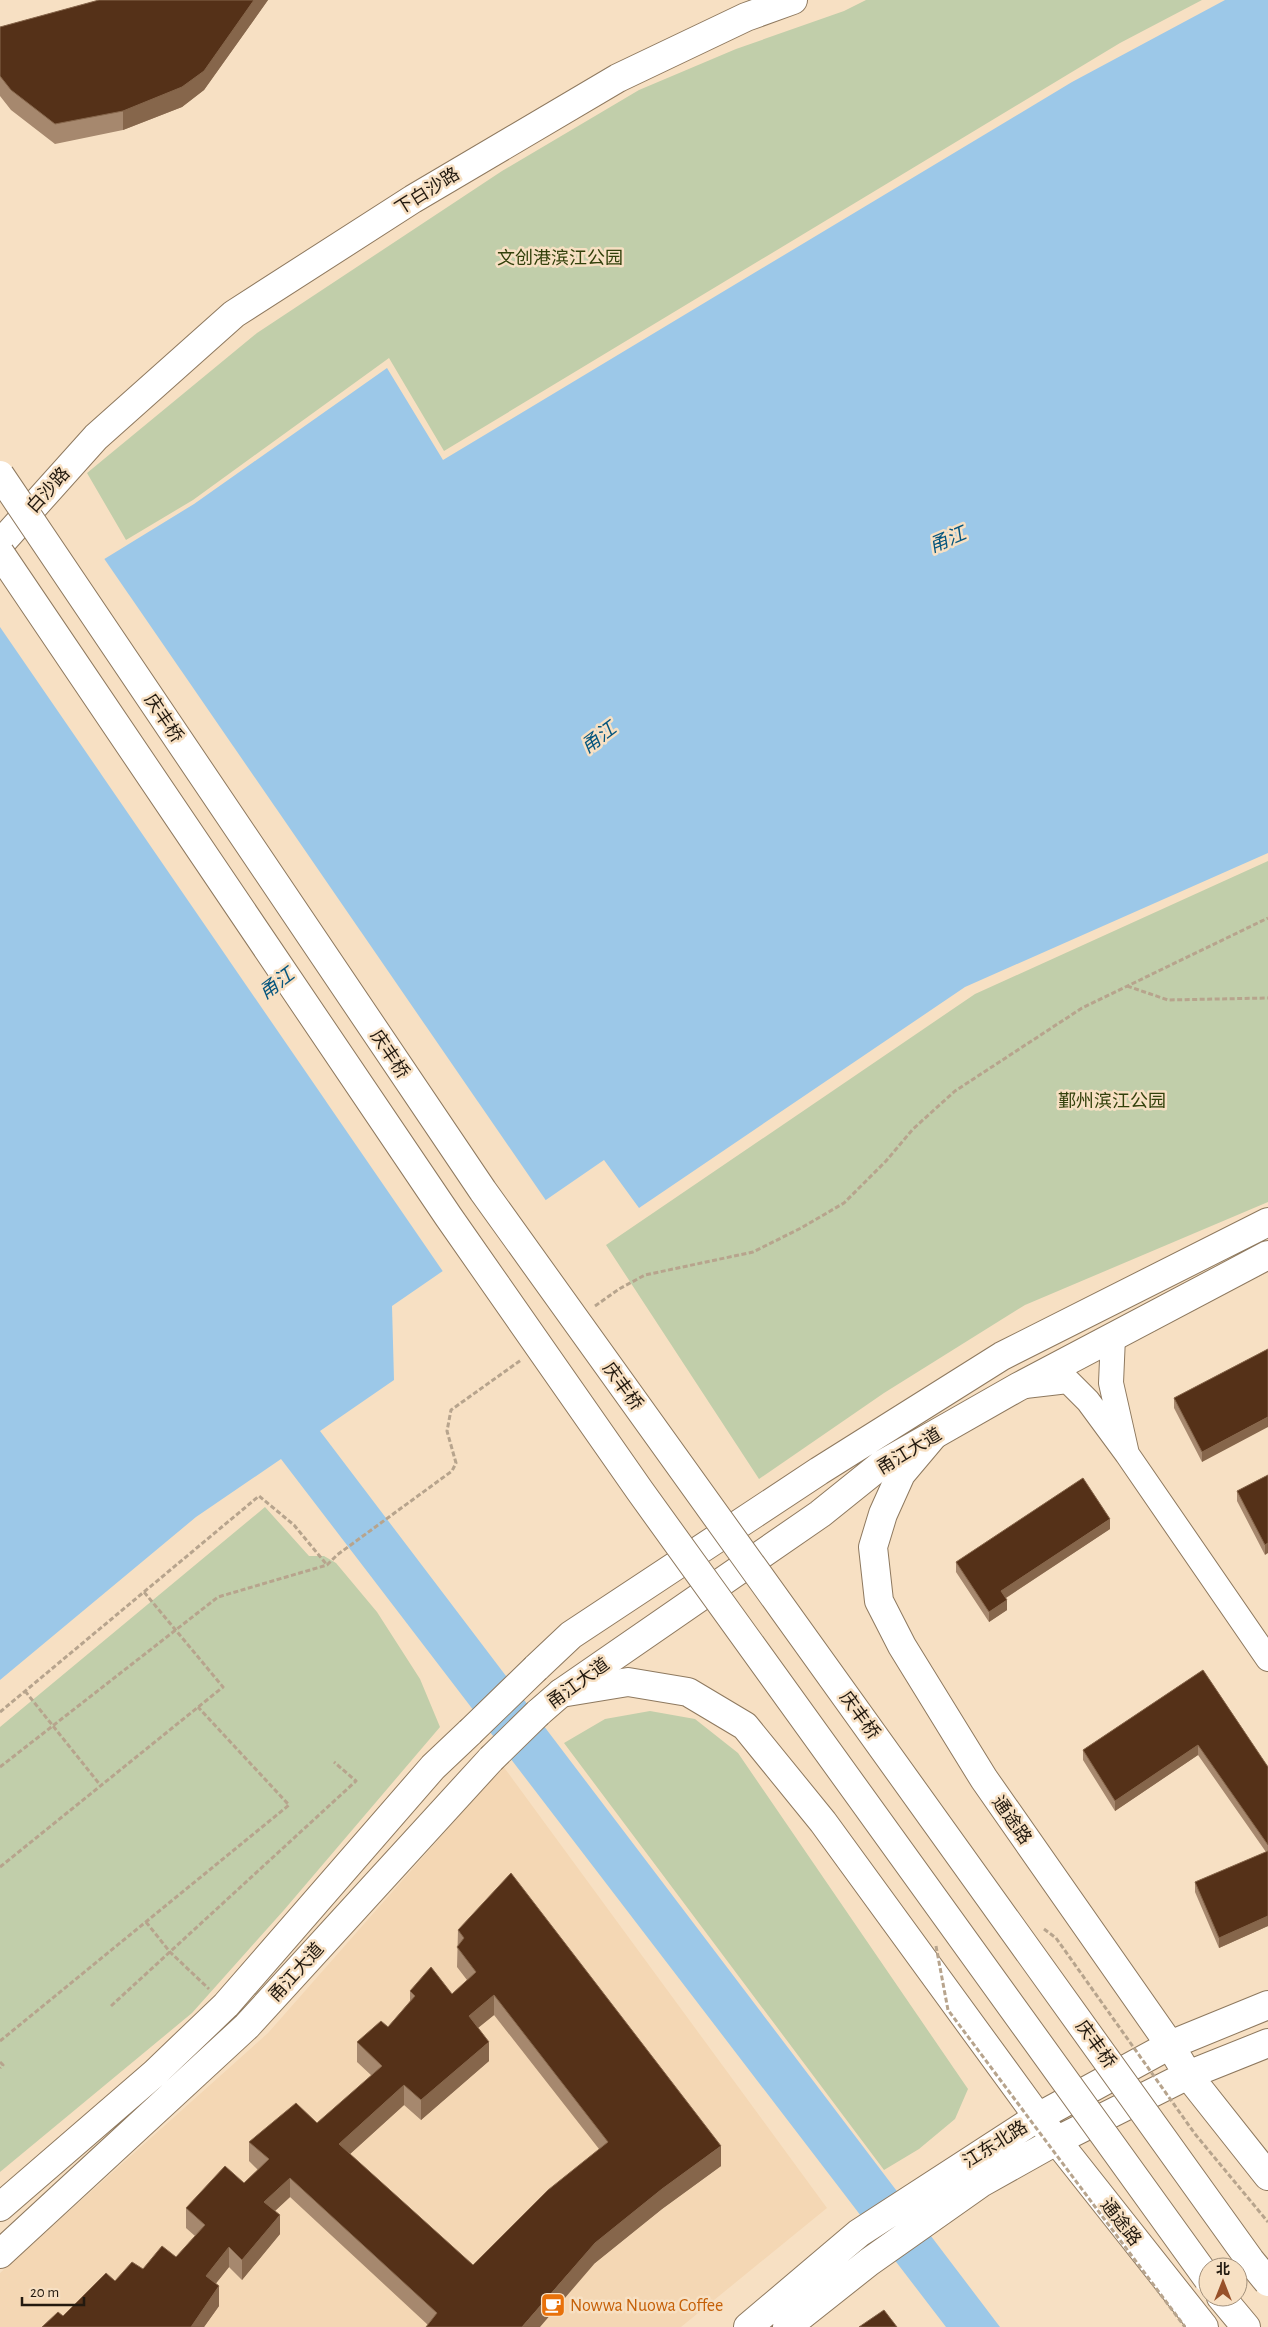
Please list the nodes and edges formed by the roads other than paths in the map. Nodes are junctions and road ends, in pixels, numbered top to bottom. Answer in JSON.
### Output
{"nodes":[{"id":1,"x":793,"y":0,"type":"edge"},
{"id":2,"x":96,"y":437,"type":"joint"},
{"id":3,"x":0,"y":475,"type":"edge"},
{"id":4,"x":0,"y":544,"type":"edge"},
{"id":5,"x":0,"y":553,"type":"edge"},
{"id":6,"x":1268,"y":1222,"type":"edge"},
{"id":7,"x":1268,"y":1255,"type":"edge"},
{"id":8,"x":1113,"y":1336,"type":"junction"},
{"id":9,"x":1018,"y":1387,"type":"junction"},
{"id":10,"x":932,"y":1436,"type":"junction"},
{"id":11,"x":1128,"y":1454,"type":"junction"},
{"id":12,"x":1268,"y":1659,"type":"edge"},
{"id":13,"x":562,"y":1693,"type":"junction"},
{"id":14,"x":1268,"y":2005,"type":"edge"},
{"id":15,"x":1268,"y":2043,"type":"edge"},
{"id":16,"x":1170,"y":2045,"type":"junction"},
{"id":17,"x":1188,"y":2075,"type":"junction"},
{"id":18,"x":1038,"y":2117,"type":"junction"},
{"id":19,"x":1056,"y":2141,"type":"junction"},
{"id":20,"x":1268,"y":2176,"type":"edge"},
{"id":21,"x":0,"y":2207,"type":"edge"},
{"id":22,"x":0,"y":2254,"type":"edge"},
{"id":23,"x":1198,"y":2265,"type":"edge"},
{"id":24,"x":1268,"y":2282,"type":"edge"},
{"id":25,"x":1229,"y":2307,"type":"edge"},
{"id":26,"x":748,"y":2327,"type":"edge"},
{"id":27,"x":787,"y":2327,"type":"edge"},
{"id":28,"x":1204,"y":2327,"type":"edge"},
{"id":29,"x":1246,"y":2327,"type":"edge"}],
"edges":[{"from":1,"to":2,"type":"main road","name":"下白沙路"},
{"from":2,"to":4,"type":"main road","name":"白沙路"},
{"from":3,"to":24,"type":"main road","name":"庆丰桥","bridge":true},
{"from":5,"to":23,"type":"main road","bridge":true},
{"from":6,"to":21,"type":"main road","name":"甬江大道","bridge":true},
{"from":7,"to":8,"type":"main road","name":"甬江大道"},
{"from":8,"to":9,"type":"main road","name":"甬江大道"},
{"from":8,"to":11,"type":"street"},
{"from":9,"to":10,"type":"main road","name":"甬江大道"},
{"from":9,"to":11,"type":"street"},
{"from":10,"to":13,"type":"main road","name":"甬江大道"},
{"from":10,"to":16,"type":"main road","name":"通途路"},
{"from":11,"to":12,"type":"street"},
{"from":13,"to":18,"type":"main road","name":"通途路"},
{"from":13,"to":22,"type":"main road","name":"甬江大道","bridge":true},
{"from":14,"to":16,"type":"main road","name":"江东北路"},
{"from":15,"to":17,"type":"main road","name":"江东北路"},
{"from":16,"to":17,"type":"main road","name":"通途路"},
{"from":16,"to":18,"type":"main road","name":"江东北路"},
{"from":17,"to":19,"type":"main road","name":"江东北路"},
{"from":17,"to":20,"type":"main road","name":"通途路"},
{"from":18,"to":19,"type":"main road","name":"通途路"},
{"from":18,"to":26,"type":"main road","name":"江东北路"},
{"from":19,"to":27,"type":"main road","name":"江东北路"},
{"from":19,"to":28,"type":"main road","name":"通途路"},
{"from":25,"to":29,"type":"main road"}]}
